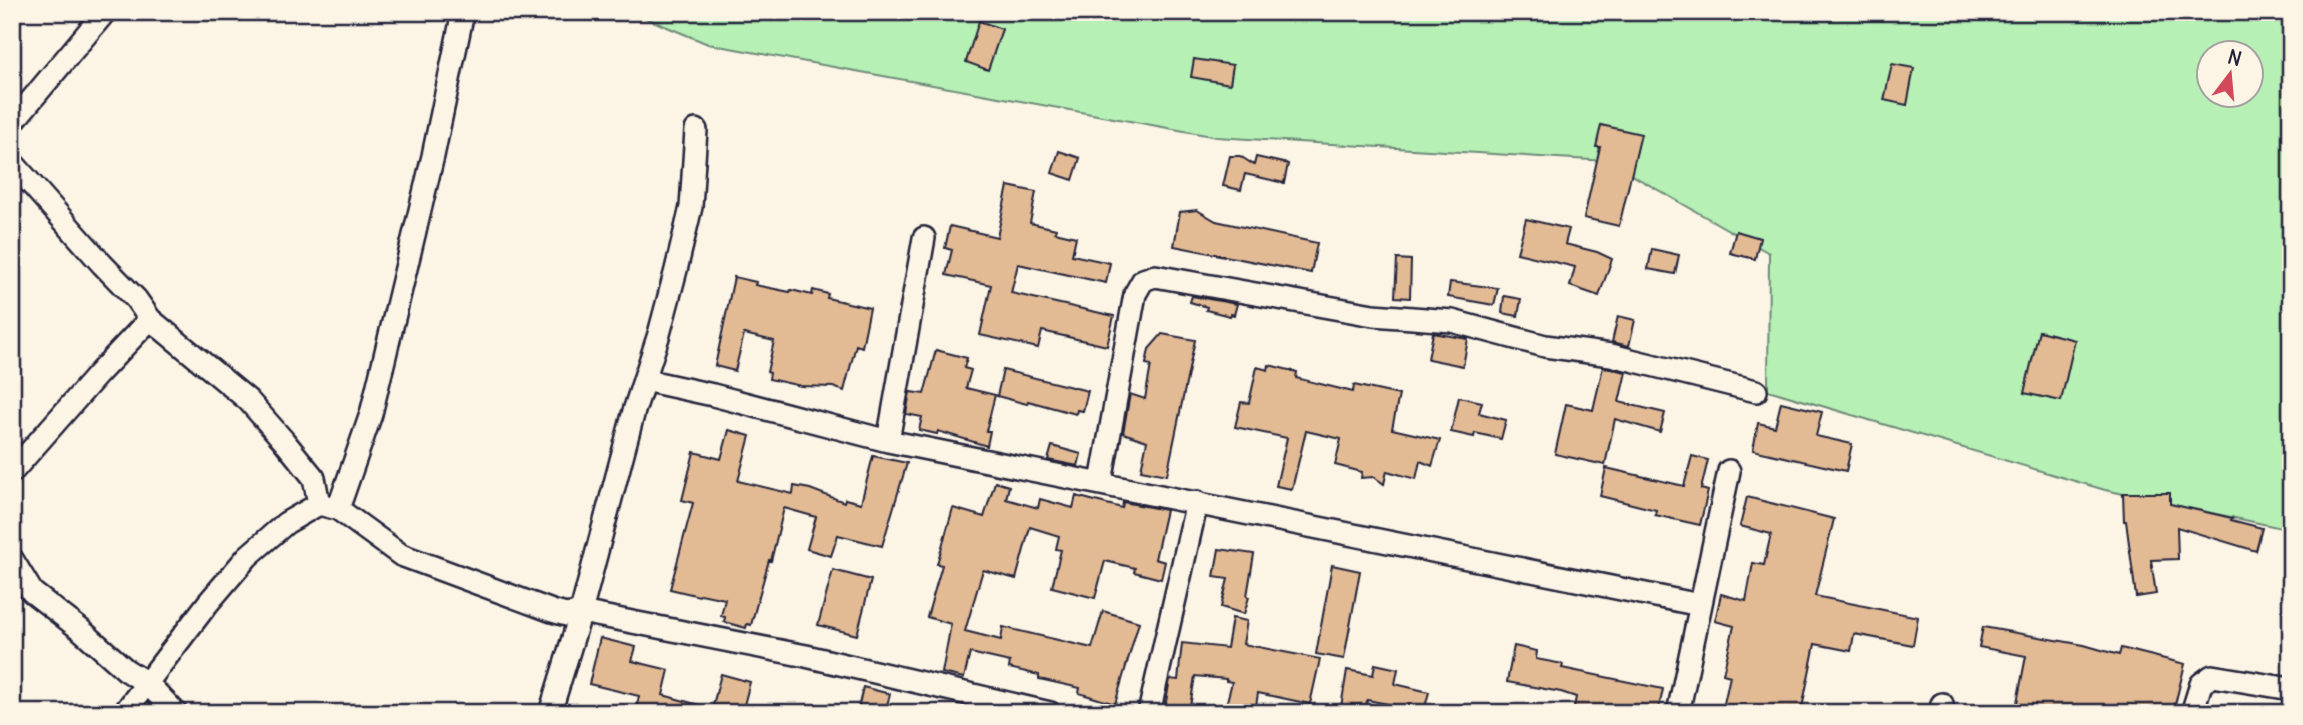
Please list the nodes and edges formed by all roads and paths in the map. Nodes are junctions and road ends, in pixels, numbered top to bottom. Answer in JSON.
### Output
{"nodes":[{"id":1,"x":105,"y":12,"type":"edge"},
{"id":2,"x":463,"y":12,"type":"edge"},
{"id":3,"x":12,"y":124,"type":"edge"},
{"id":4,"x":696,"y":130,"type":"dead end"},
{"id":5,"x":12,"y":162,"type":"edge"},
{"id":6,"x":924,"y":238,"type":"dead end"},
{"id":7,"x":150,"y":319,"type":"junction"},
{"id":8,"x":644,"y":380,"type":"junction"},
{"id":9,"x":1756,"y":391,"type":"dead end"},
{"id":10,"x":888,"y":441,"type":"junction"},
{"id":11,"x":1729,"y":471,"type":"dead end"},
{"id":12,"x":12,"y":472,"type":"edge"},
{"id":13,"x":1101,"y":482,"type":"junction"},
{"id":14,"x":1197,"y":502,"type":"junction"},
{"id":15,"x":329,"y":507,"type":"junction"},
{"id":16,"x":12,"y":559,"type":"edge"},
{"id":17,"x":1700,"y":605,"type":"junction"},
{"id":18,"x":581,"y":612,"type":"junction"},
{"id":19,"x":147,"y":683,"type":"junction"},
{"id":20,"x":2291,"y":689,"type":"edge"},
{"id":21,"x":991,"y":706,"type":"edge"},
{"id":22,"x":124,"y":713,"type":"edge"},
{"id":23,"x":176,"y":713,"type":"edge"},
{"id":24,"x":550,"y":713,"type":"edge"},
{"id":25,"x":1050,"y":713,"type":"edge"},
{"id":26,"x":1149,"y":713,"type":"edge"},
{"id":27,"x":1678,"y":713,"type":"edge"},
{"id":28,"x":2192,"y":713,"type":"edge"}],
"edges":[{"from":1,"to":3,"type":"street"},
{"from":2,"to":15,"type":"street"},
{"from":4,"to":8,"type":"street"},
{"from":5,"to":7,"type":"street"},
{"from":6,"to":10,"type":"street"},
{"from":7,"to":12,"type":"street"},
{"from":7,"to":15,"type":"street"},
{"from":8,"to":10,"type":"street"},
{"from":8,"to":18,"type":"street"},
{"from":9,"to":13,"type":"street"},
{"from":10,"to":13,"type":"street"},
{"from":11,"to":17,"type":"street"},
{"from":13,"to":14,"type":"street"},
{"from":14,"to":17,"type":"street"},
{"from":14,"to":26,"type":"street"},
{"from":15,"to":18,"type":"street"},
{"from":15,"to":19,"type":"street"},
{"from":16,"to":19,"type":"street"},
{"from":17,"to":27,"type":"street"},
{"from":18,"to":21,"type":"street"},
{"from":18,"to":24,"type":"street"},
{"from":19,"to":22,"type":"street"},
{"from":19,"to":23,"type":"street"},
{"from":20,"to":28,"type":"street"},
{"from":21,"to":25,"type":"street"}]}
